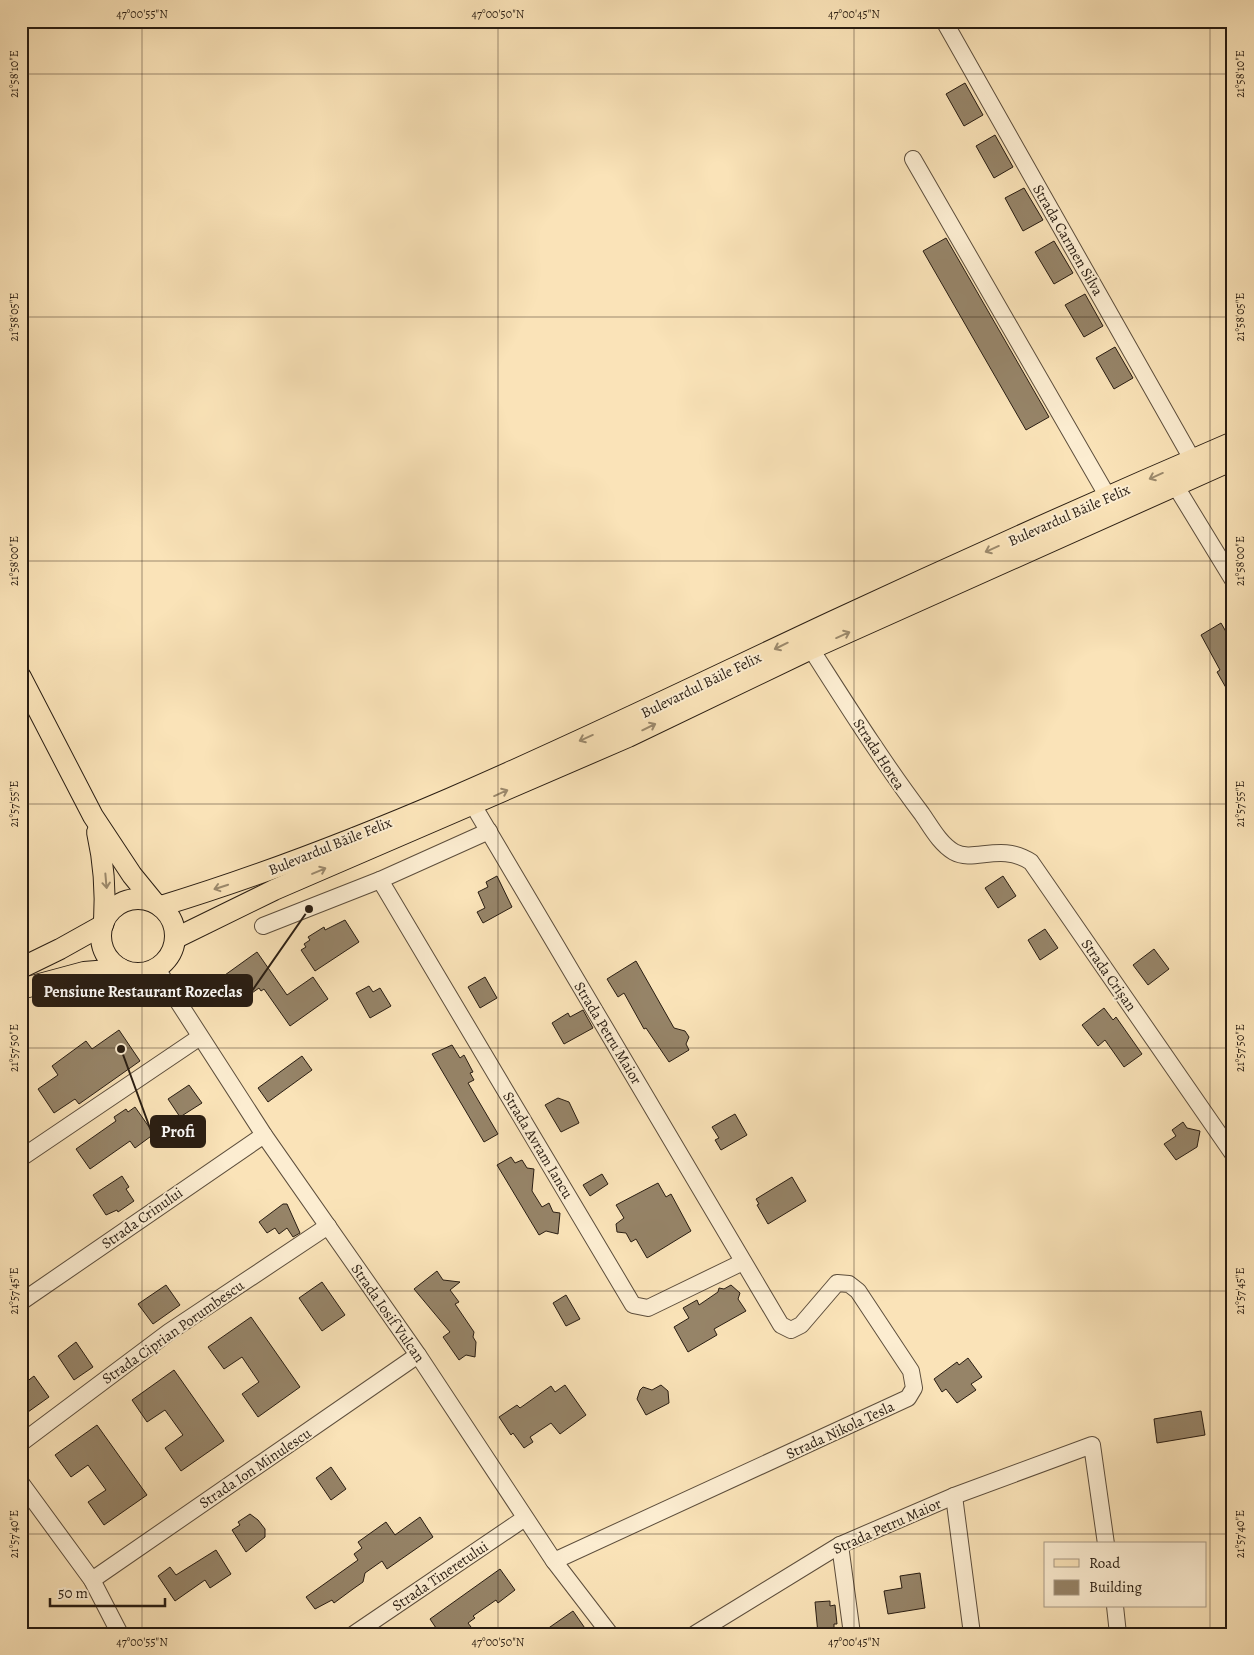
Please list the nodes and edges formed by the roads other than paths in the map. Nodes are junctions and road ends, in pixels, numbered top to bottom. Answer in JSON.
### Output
{"nodes":[{"id":1,"x":944,"y":21,"type":"edge"},
{"id":2,"x":913,"y":159,"type":"dead end"},
{"id":3,"x":1233,"y":442,"type":"edge"},
{"id":4,"x":1192,"y":460,"type":"junction"},
{"id":5,"x":1233,"y":460,"type":"edge"},
{"id":6,"x":1175,"y":485,"type":"junction"},
{"id":7,"x":1108,"y":497,"type":"junction"},
{"id":8,"x":1233,"y":580,"type":"edge"},
{"id":9,"x":812,"y":649,"type":"junction"},
{"id":10,"x":21,"y":677,"type":"edge"},
{"id":11,"x":473,"y":805,"type":"junction"},
{"id":12,"x":93,"y":816,"type":"junction"},
{"id":13,"x":489,"y":831,"type":"junction"},
{"id":14,"x":955,"y":852,"type":"joint"},
{"id":15,"x":380,"y":880,"type":"junction"},
{"id":16,"x":157,"y":904,"type":"junction"},
{"id":17,"x":103,"y":924,"type":"junction"},
{"id":18,"x":262,"y":926,"type":"dead end"},
{"id":19,"x":176,"y":938,"type":"junction"},
{"id":20,"x":21,"y":968,"type":"edge"},
{"id":21,"x":121,"y":969,"type":"junction"},
{"id":22,"x":157,"y":969,"type":"junction"},
{"id":23,"x":21,"y":989,"type":"edge"},
{"id":24,"x":200,"y":1036,"type":"junction"},
{"id":25,"x":264,"y":1135,"type":"junction"},
{"id":26,"x":1233,"y":1154,"type":"edge"},
{"id":27,"x":21,"y":1158,"type":"edge"},
{"id":28,"x":328,"y":1226,"type":"junction"},
{"id":29,"x":743,"y":1262,"type":"junction"},
{"id":30,"x":21,"y":1302,"type":"edge"},
{"id":31,"x":418,"y":1355,"type":"junction"},
{"id":32,"x":21,"y":1443,"type":"edge"},
{"id":33,"x":21,"y":1483,"type":"edge"},
{"id":34,"x":954,"y":1496,"type":"junction"},
{"id":35,"x":525,"y":1518,"type":"junction"},
{"id":36,"x":1106,"y":1542,"type":"edge"},
{"id":37,"x":840,"y":1545,"type":"junction"},
{"id":38,"x":554,"y":1561,"type":"junction"},
{"id":39,"x":92,"y":1580,"type":"junction"},
{"id":40,"x":1114,"y":1608,"type":"edge"},
{"id":41,"x":120,"y":1634,"type":"edge"},
{"id":42,"x":354,"y":1634,"type":"edge"},
{"id":43,"x":610,"y":1634,"type":"edge"},
{"id":44,"x":695,"y":1634,"type":"edge"},
{"id":45,"x":852,"y":1634,"type":"edge"},
{"id":46,"x":972,"y":1634,"type":"edge"},
{"id":47,"x":1118,"y":1634,"type":"edge"}],
"edges":[{"from":1,"to":4,"type":"street","name":"Strada Carmen Silva"},
{"from":2,"to":7,"type":"street"},
{"from":3,"to":4,"type":"main road","name":"Bulevardul Băile Felix"},
{"from":4,"to":7,"type":"main road","name":"Bulevardul Băile Felix","one_way":true},
{"from":5,"to":6,"type":"main road","name":"Bulevardul Băile Felix"},
{"from":6,"to":8,"type":"street"},
{"from":9,"to":6,"type":"main road","name":"Bulevardul Băile Felix","one_way":true},
{"from":7,"to":16,"type":"main road","name":"Bulevardul Băile Felix","one_way":true},
{"from":11,"to":9,"type":"main road","name":"Bulevardul Băile Felix","one_way":true},
{"from":9,"to":14,"type":"street","name":"Strada Horea"},
{"from":10,"to":12,"type":"main road"},
{"from":11,"to":13,"type":"street","name":"Strada Petru Maior"},
{"from":19,"to":11,"type":"main road","name":"Bulevardul Băile Felix","one_way":true},
{"from":12,"to":16,"type":"main road"},
{"from":12,"to":17,"type":"main road","one_way":true},
{"from":13,"to":15,"type":"street"},
{"from":13,"to":29,"type":"street","name":"Strada Petru Maior"},
{"from":14,"to":26,"type":"street","name":"Strada Crișan"},
{"from":15,"to":18,"type":"street"},
{"from":15,"to":29,"type":"street","name":"Strada Avram Iancu"},
{"from":16,"to":17,"type":"main road"},
{"from":16,"to":19,"type":"main road"},
{"from":17,"to":20,"type":"main road"},
{"from":17,"to":21,"type":"main road"},
{"from":19,"to":22,"type":"main road"},
{"from":21,"to":22,"type":"main road"},
{"from":21,"to":23,"type":"main road"},
{"from":22,"to":24,"type":"street","name":"Strada Iosif Vulcan"},
{"from":24,"to":25,"type":"street","name":"Strada Iosif Vulcan"},
{"from":24,"to":27,"type":"street"},
{"from":25,"to":28,"type":"street","name":"Strada Iosif Vulcan"},
{"from":25,"to":30,"type":"street","name":"Strada Crinului"},
{"from":28,"to":31,"type":"street","name":"Strada Iosif Vulcan"},
{"from":28,"to":32,"type":"street","name":"Strada Ciprian Porumbescu"},
{"from":29,"to":38,"type":"street","name":"Strada Nikola Tesla"},
{"from":31,"to":35,"type":"street","name":"Strada Iosif Vulcan"},
{"from":31,"to":39,"type":"street","name":"Strada Ion Minulescu"},
{"from":33,"to":39,"type":"street"},
{"from":34,"to":36,"type":"street","name":"Strada Petru Maior"},
{"from":34,"to":37,"type":"street","name":"Strada Petru Maior"},
{"from":34,"to":46,"type":"street"},
{"from":35,"to":38,"type":"street","name":"Strada Iosif Vulcan"},
{"from":35,"to":42,"type":"street","name":"Strada Tineretului"},
{"from":37,"to":44,"type":"street","name":"Strada Petru Maior"},
{"from":37,"to":45,"type":"street"},
{"from":38,"to":43,"type":"street","name":"Strada Iosif Vulcan"},
{"from":39,"to":41,"type":"street"},
{"from":40,"to":47,"type":"street"}]}
